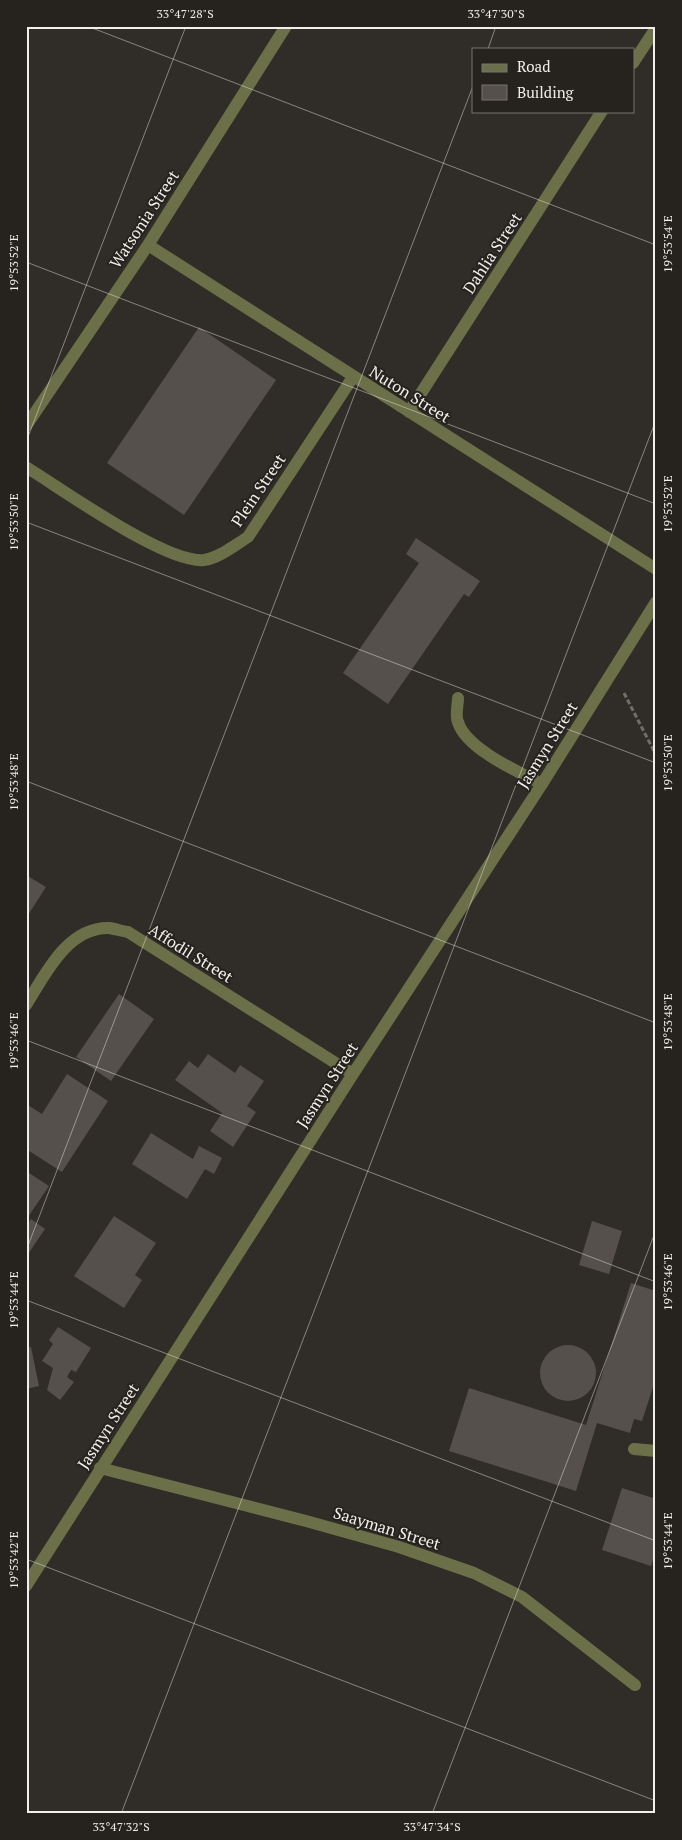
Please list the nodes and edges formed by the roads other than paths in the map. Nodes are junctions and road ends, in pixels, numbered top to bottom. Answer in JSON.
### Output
{"nodes":[{"id":1,"x":286,"y":26,"type":"edge"},
{"id":2,"x":656,"y":28,"type":"edge"},
{"id":3,"x":634,"y":61,"type":"edge"},
{"id":4,"x":601,"y":112,"type":"edge"},
{"id":5,"x":148,"y":245,"type":"junction"},
{"id":6,"x":352,"y":377,"type":"junction"},
{"id":7,"x":409,"y":412,"type":"junction"},
{"id":8,"x":26,"y":426,"type":"edge"},
{"id":9,"x":26,"y":467,"type":"edge"},
{"id":10,"x":656,"y":569,"type":"edge"},
{"id":11,"x":656,"y":602,"type":"edge"},
{"id":12,"x":458,"y":698,"type":"dead end"},
{"id":13,"x":542,"y":784,"type":"junction"},
{"id":14,"x":26,"y":1005,"type":"edge"},
{"id":15,"x":353,"y":1074,"type":"junction"},
{"id":16,"x":634,"y":1449,"type":"dead end"},
{"id":17,"x":656,"y":1451,"type":"edge"},
{"id":18,"x":100,"y":1468,"type":"junction"},
{"id":19,"x":26,"y":1586,"type":"edge"},
{"id":20,"x":635,"y":1684,"type":"dead end"}],
"edges":[{"from":1,"to":5,"type":"street","name":"Watsonia Street"},
{"from":2,"to":3,"type":"street"},
{"from":4,"to":7,"type":"street","name":"Dahlia Street"},
{"from":5,"to":6,"type":"street","name":"Nuton Street"},
{"from":5,"to":8,"type":"street","name":"Watsonia Street"},
{"from":6,"to":7,"type":"street","name":"Nuton Street"},
{"from":6,"to":9,"type":"street","name":"Plein Street"},
{"from":7,"to":10,"type":"street","name":"Nuton Street"},
{"from":11,"to":13,"type":"street","name":"Jasmyn Street"},
{"from":12,"to":13,"type":"street"},
{"from":13,"to":15,"type":"street","name":"Jasmyn Street"},
{"from":14,"to":15,"type":"street","name":"Affodil Street"},
{"from":15,"to":18,"type":"street","name":"Jasmyn Street"},
{"from":16,"to":17,"type":"street"},
{"from":18,"to":19,"type":"street","name":"Jasmyn Street"},
{"from":18,"to":20,"type":"street","name":"Saayman Street"}]}
